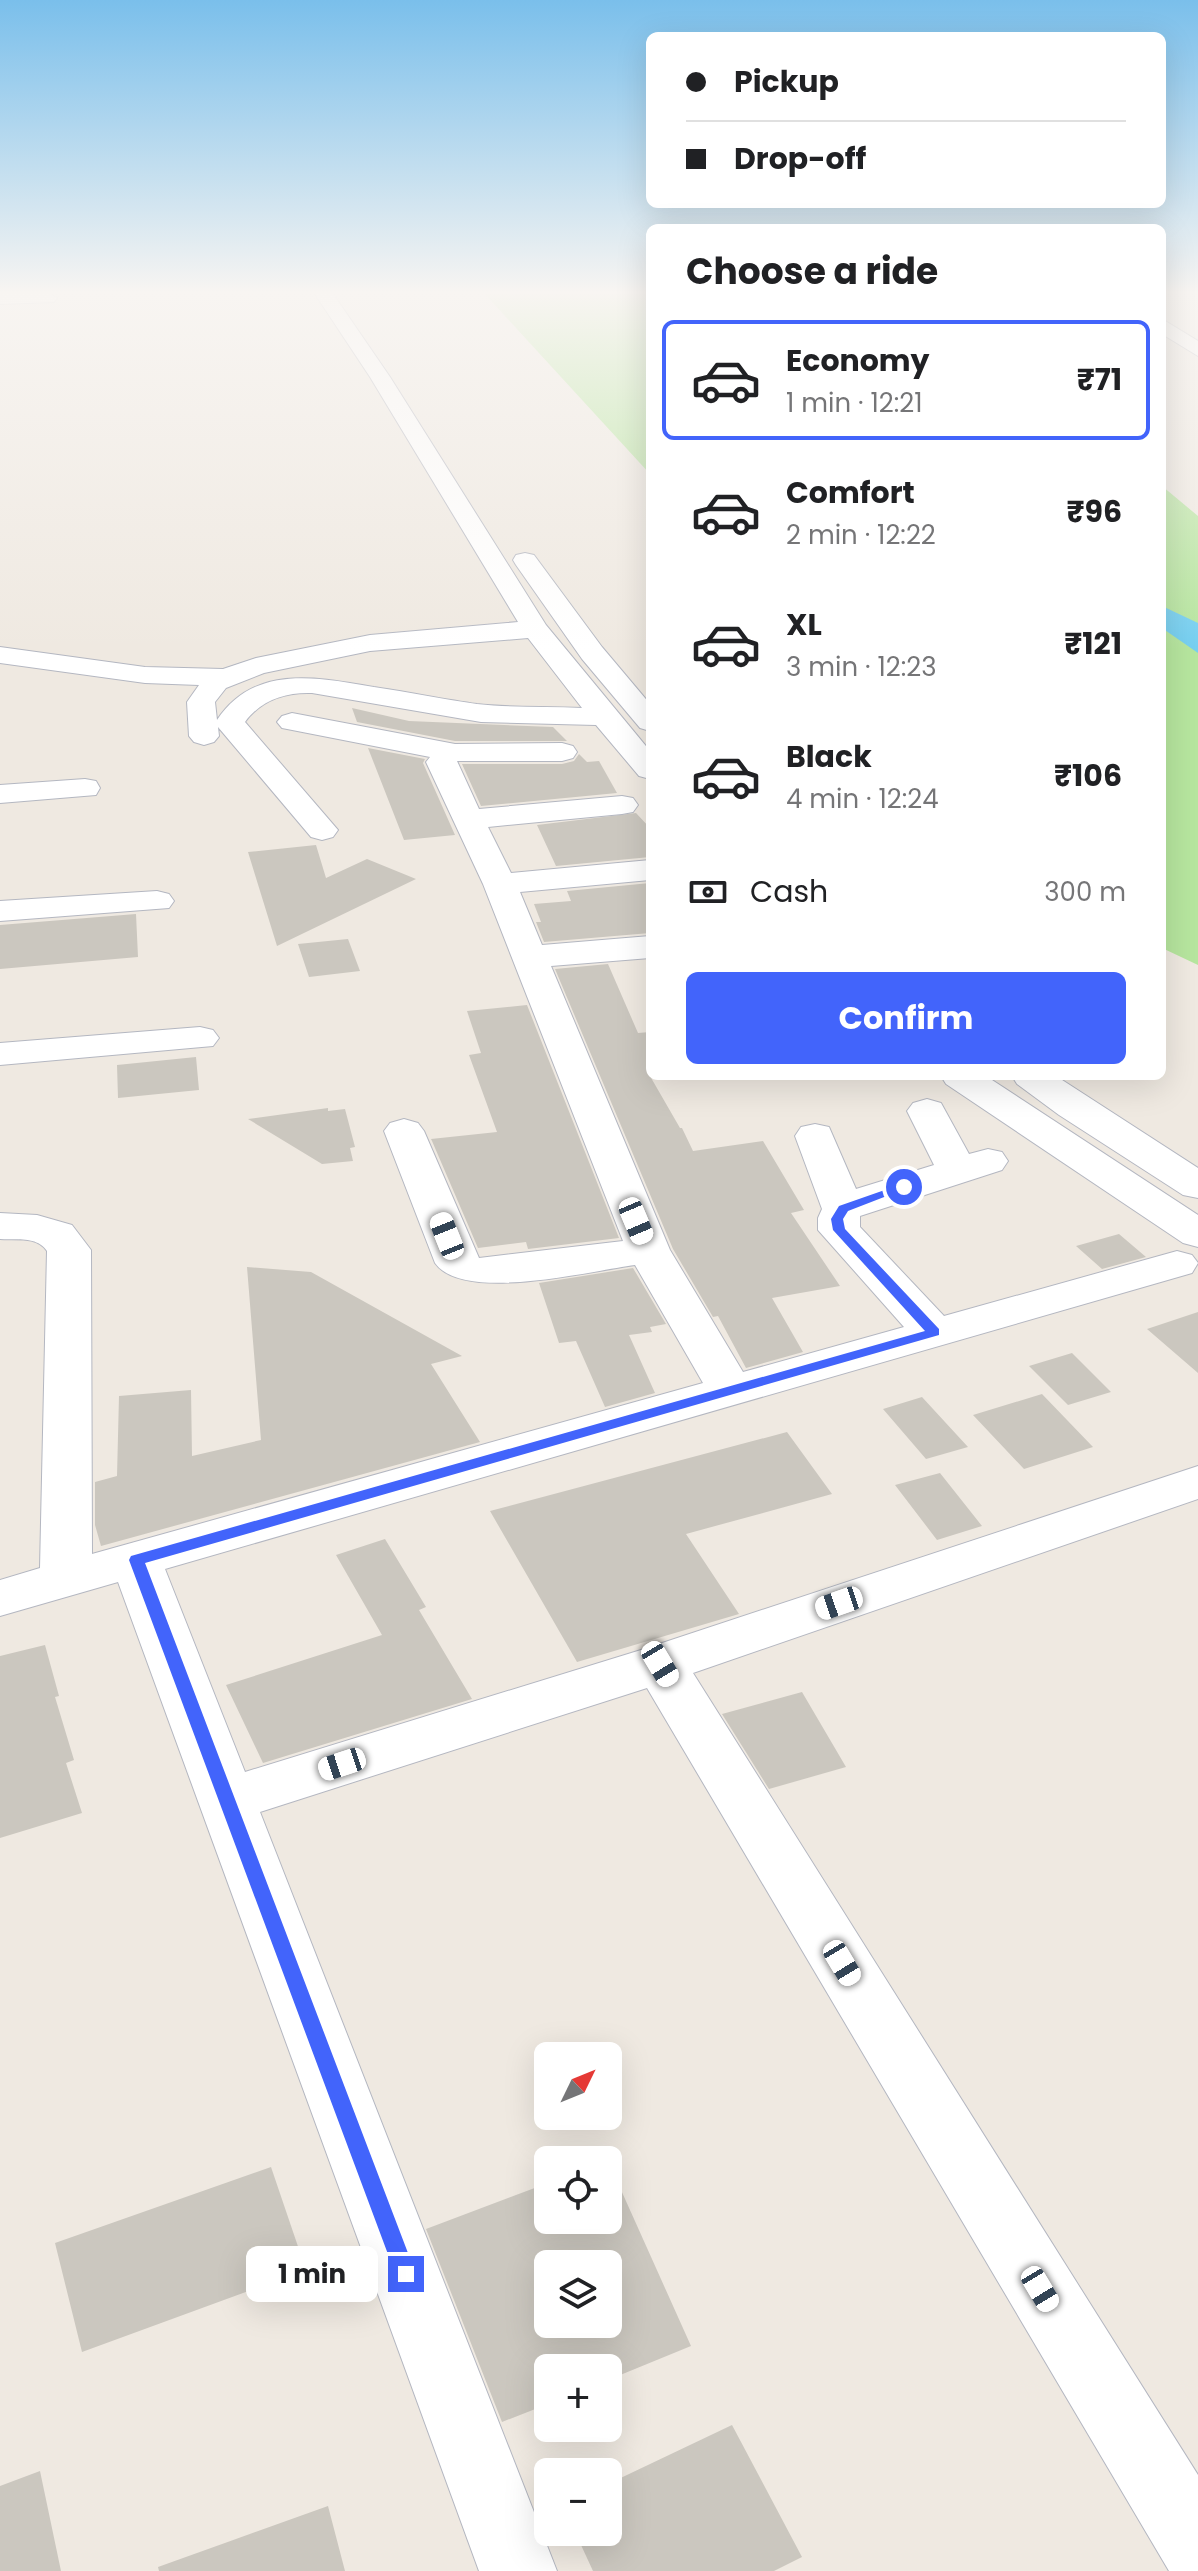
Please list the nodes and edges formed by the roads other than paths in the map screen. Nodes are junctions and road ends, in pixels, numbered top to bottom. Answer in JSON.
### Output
{"nodes":[{"id":1,"x":417,"y":411,"type":"edge"},
{"id":2,"x":510,"y":537,"type":"dead end"},
{"id":3,"x":535,"y":629,"type":"junction"},
{"id":4,"x":0,"y":655,"type":"edge"},
{"id":5,"x":227,"y":678,"type":"junction"},
{"id":6,"x":646,"y":717,"type":"edge"},
{"id":7,"x":292,"y":722,"type":"dead end"},
{"id":8,"x":610,"y":725,"type":"junction"},
{"id":9,"x":646,"y":729,"type":"edge"},
{"id":10,"x":204,"y":736,"type":"dead end"},
{"id":11,"x":452,"y":752,"type":"junction"},
{"id":12,"x":562,"y":752,"type":"dead end"},
{"id":13,"x":646,"y":766,"type":"edge"},
{"id":14,"x":85,"y":788,"type":"dead end"},
{"id":15,"x":0,"y":794,"type":"edge"},
{"id":16,"x":622,"y":805,"type":"dead end"},
{"id":17,"x":471,"y":819,"type":"junction"},
{"id":18,"x":322,"y":830,"type":"dead end"},
{"id":19,"x":646,"y":870,"type":"edge"},
{"id":20,"x":500,"y":884,"type":"junction"},
{"id":21,"x":157,"y":901,"type":"dead end"},
{"id":22,"x":0,"y":911,"type":"edge"},
{"id":23,"x":646,"y":947,"type":"edge"},
{"id":24,"x":530,"y":957,"type":"junction"},
{"id":25,"x":200,"y":1038,"type":"dead end"},
{"id":26,"x":0,"y":1054,"type":"edge"},
{"id":27,"x":965,"y":1080,"type":"edge"},
{"id":28,"x":1036,"y":1080,"type":"edge"},
{"id":29,"x":927,"y":1111,"type":"dead end"},
{"id":30,"x":404,"y":1131,"type":"dead end"},
{"id":31,"x":815,"y":1136,"type":"dead end"},
{"id":32,"x":1198,"y":1186,"type":"edge"},
{"id":33,"x":843,"y":1208,"type":"junction"},
{"id":34,"x":0,"y":1226,"type":"edge"},
{"id":35,"x":1188,"y":1249,"type":"edge"},
{"id":36,"x":648,"y":1250,"type":"junction"},
{"id":37,"x":934,"y":1332,"type":"junction"},
{"id":38,"x":731,"y":1391,"type":"junction"},
{"id":39,"x":1198,"y":1482,"type":"edge"},
{"id":40,"x":136,"y":1560,"type":"junction"},
{"id":41,"x":66,"y":1579,"type":"junction"},
{"id":42,"x":0,"y":1598,"type":"edge"},
{"id":43,"x":660,"y":1664,"type":"junction"},
{"id":44,"x":227,"y":1800,"type":"junction"},
{"id":45,"x":1190,"y":2516,"type":"edge"},
{"id":46,"x":518,"y":2571,"type":"edge"}],
"edges":[{"from":1,"to":3,"type":"street"},
{"from":2,"to":6,"type":"street"},
{"from":3,"to":5,"type":"street"},
{"from":3,"to":8,"type":"street"},
{"from":4,"to":5,"type":"street"},
{"from":5,"to":10,"type":"street"},
{"from":7,"to":11,"type":"street"},
{"from":8,"to":9,"type":"street"},
{"from":8,"to":13,"type":"street"},
{"from":8,"to":18,"type":"street"},
{"from":11,"to":12,"type":"street"},
{"from":11,"to":17,"type":"street"},
{"from":14,"to":15,"type":"street"},
{"from":16,"to":17,"type":"street"},
{"from":17,"to":20,"type":"street"},
{"from":19,"to":20,"type":"street"},
{"from":20,"to":24,"type":"street"},
{"from":21,"to":22,"type":"street"},
{"from":23,"to":24,"type":"street"},
{"from":24,"to":36,"type":"street"},
{"from":25,"to":26,"type":"street"},
{"from":27,"to":35,"type":"street"},
{"from":28,"to":32,"type":"street"},
{"from":29,"to":33,"type":"street"},
{"from":30,"to":36,"type":"street"},
{"from":31,"to":33,"type":"street"},
{"from":33,"to":37,"type":"street"},
{"from":34,"to":41,"type":"street"},
{"from":35,"to":37,"type":"street"},
{"from":36,"to":38,"type":"street"},
{"from":37,"to":38,"type":"street"},
{"from":38,"to":40,"type":"street"},
{"from":39,"to":43,"type":"street"},
{"from":40,"to":41,"type":"street"},
{"from":40,"to":44,"type":"street"},
{"from":41,"to":42,"type":"street"},
{"from":43,"to":44,"type":"street"},
{"from":43,"to":45,"type":"street"},
{"from":44,"to":46,"type":"street"}]}
